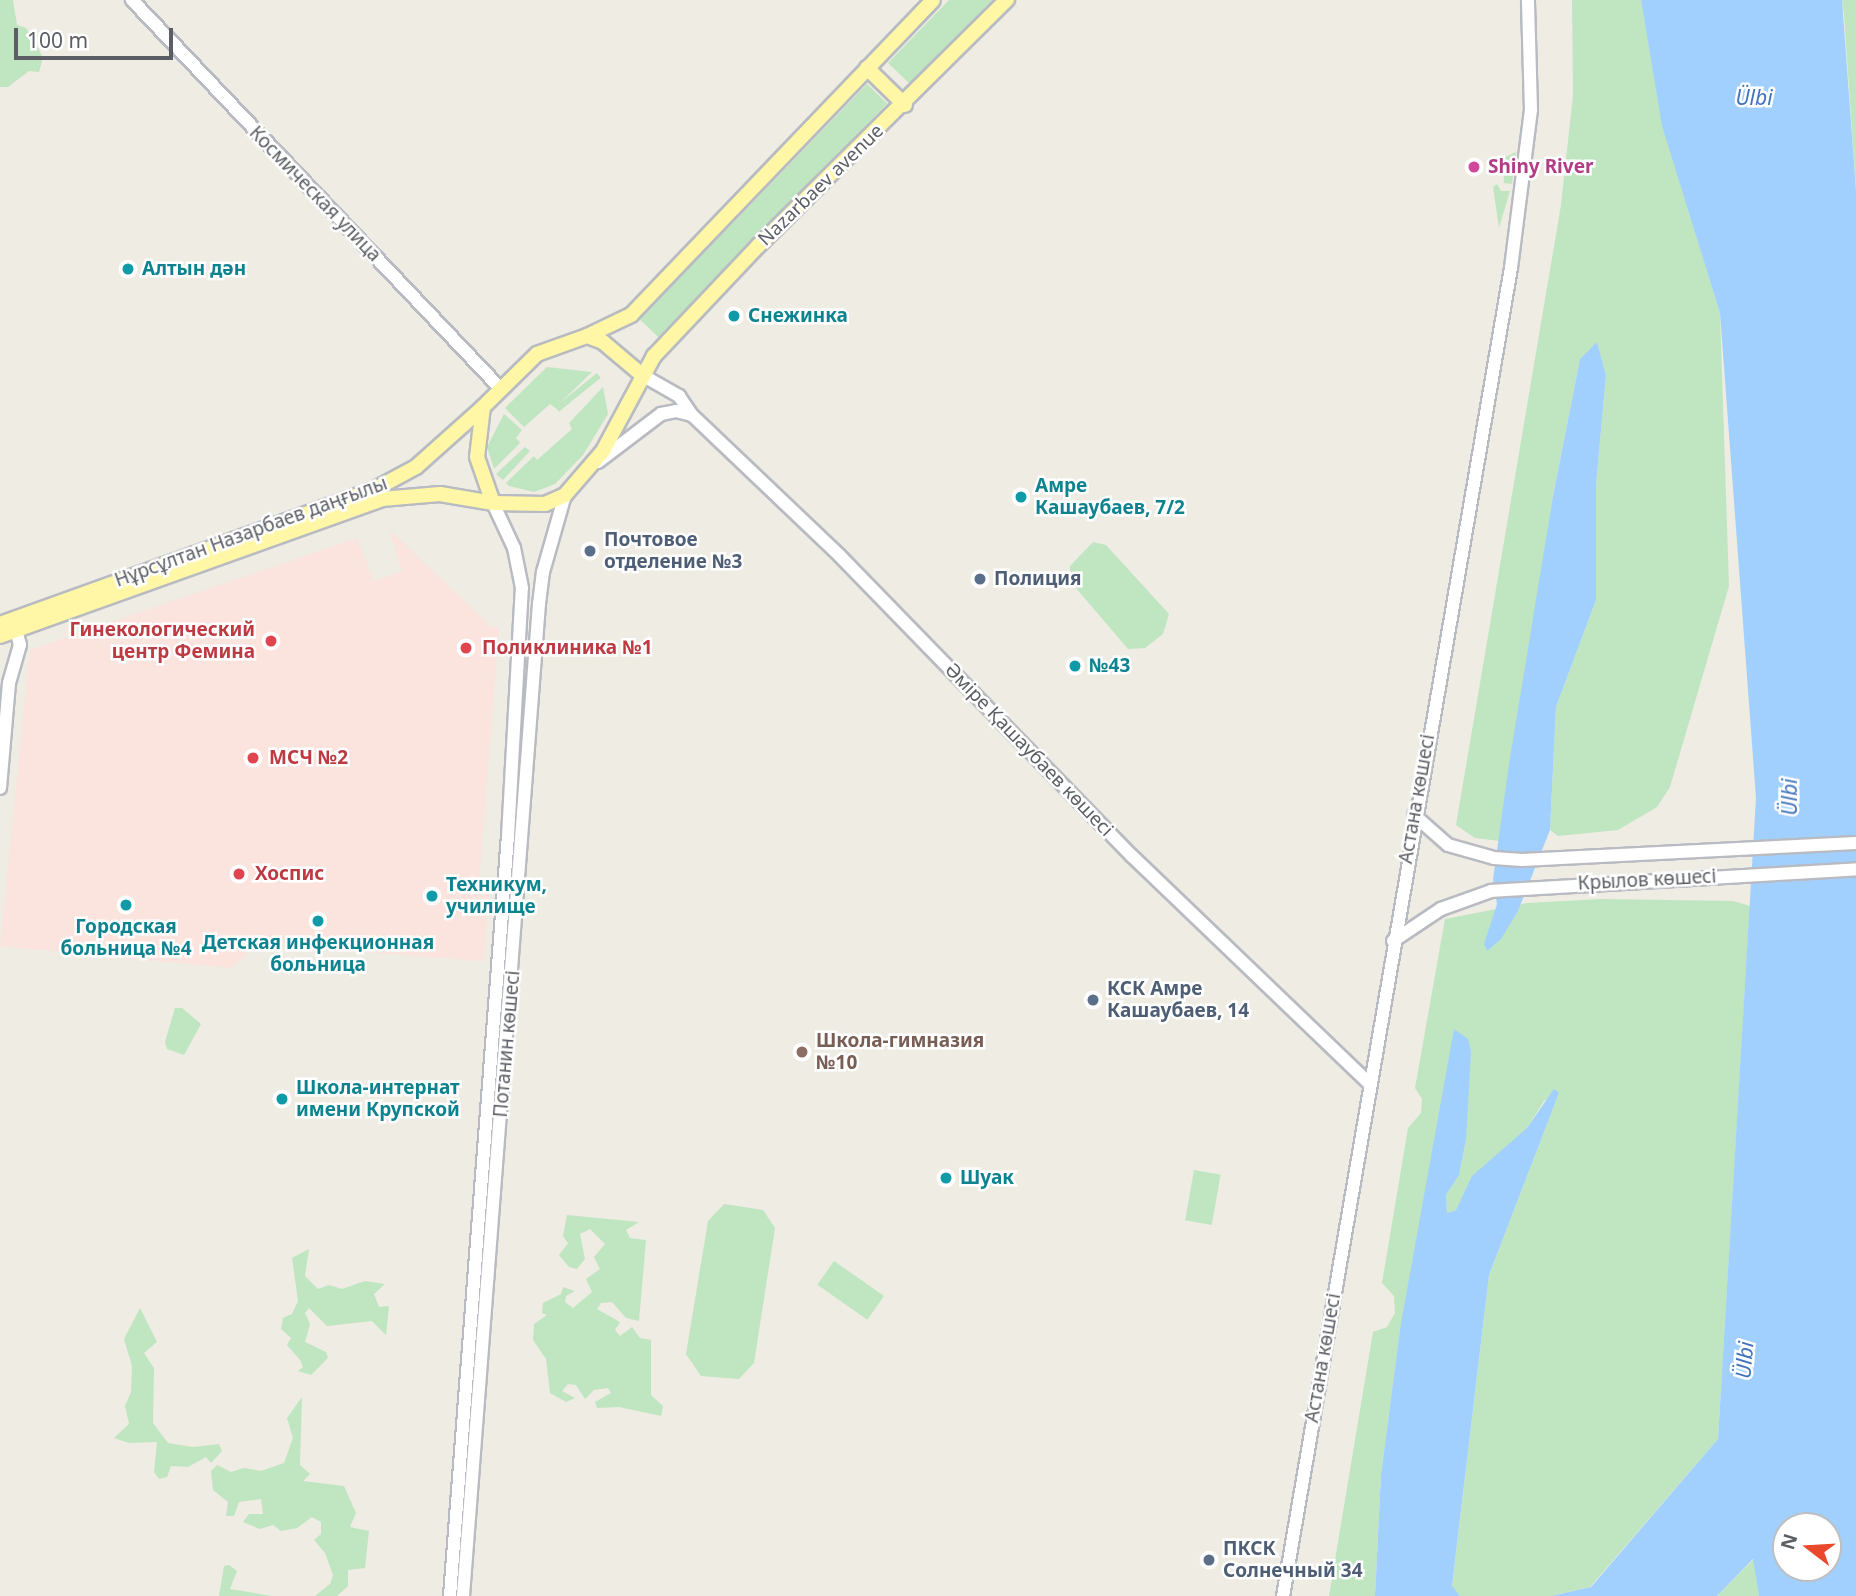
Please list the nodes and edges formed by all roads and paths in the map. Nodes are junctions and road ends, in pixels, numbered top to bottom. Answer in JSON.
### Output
{"nodes":[{"id":1,"x":132,"y":0,"type":"edge"},
{"id":2,"x":933,"y":0,"type":"edge"},
{"id":3,"x":1007,"y":0,"type":"edge"},
{"id":4,"x":1528,"y":0,"type":"edge"},
{"id":5,"x":867,"y":68,"type":"junction"},
{"id":6,"x":905,"y":105,"type":"junction"},
{"id":7,"x":587,"y":336,"type":"junction"},
{"id":8,"x":642,"y":375,"type":"junction"},
{"id":9,"x":500,"y":388,"type":"junction"},
{"id":10,"x":483,"y":407,"type":"junction"},
{"id":11,"x":692,"y":415,"type":"junction"},
{"id":12,"x":591,"y":467,"type":"junction"},
{"id":13,"x":565,"y":495,"type":"junction"},
{"id":14,"x":493,"y":503,"type":"junction"},
{"id":15,"x":16,"y":630,"type":"junction"},
{"id":16,"x":0,"y":632,"type":"edge"},
{"id":17,"x":0,"y":788,"type":"edge"},
{"id":18,"x":1414,"y":815,"type":"junction"},
{"id":19,"x":1856,"y":842,"type":"edge"},
{"id":20,"x":1856,"y":869,"type":"edge"},
{"id":21,"x":1393,"y":941,"type":"junction"},
{"id":22,"x":1369,"y":1083,"type":"junction"},
{"id":23,"x":450,"y":1596,"type":"edge"},
{"id":24,"x":463,"y":1596,"type":"edge"},
{"id":25,"x":1283,"y":1596,"type":"edge"}],
"edges":[{"from":1,"to":9,"type":"main road","name":"Космическая улица"},
{"from":2,"to":5,"type":"main road"},
{"from":3,"to":6,"type":"main road","name":"Nazarbaev avenue"},
{"from":4,"to":18,"type":"main road","name":"Астана көшесі"},
{"from":5,"to":6,"type":"main road"},
{"from":5,"to":7,"type":"main road"},
{"from":6,"to":8,"type":"main road","name":"Nazarbaev avenue"},
{"from":7,"to":8,"type":"main road"},
{"from":7,"to":9,"type":"main road","name":"Нұрсұлтан Назарбаев даңғылы"},
{"from":8,"to":11,"type":"main road","name":"Әміре Қашаубаев көшесі"},
{"from":8,"to":12,"type":"main road"},
{"from":9,"to":10,"type":"main road","name":"Нұрсұлтан Назарбаев даңғылы"},
{"from":10,"to":14,"type":"main road"},
{"from":10,"to":16,"type":"main road","name":"Нұрсұлтан Назарбаев даңғылы"},
{"from":11,"to":12,"type":"main road"},
{"from":11,"to":22,"type":"main road","name":"Әміре Қашаубаев көшесі"},
{"from":12,"to":13,"type":"main road"},
{"from":13,"to":14,"type":"main road","name":"Нұрсұлтан Назарбаев даңғылы"},
{"from":13,"to":24,"type":"main road","name":"Потанин көшесі"},
{"from":14,"to":15,"type":"main road","name":"Нұрсұлтан Назарбаев даңғылы"},
{"from":14,"to":23,"type":"main road","name":"Потанин көшесі"},
{"from":15,"to":16,"type":"main road","name":"Нұрсұлтан Назарбаев даңғылы"},
{"from":15,"to":17,"type":"main road"},
{"from":18,"to":19,"type":"main road","name":"Крылов көшесі"},
{"from":18,"to":21,"type":"main road","name":"Астана көшесі"},
{"from":20,"to":21,"type":"main road","name":"Крылов көшесі"},
{"from":21,"to":22,"type":"main road","name":"Астана көшесі"},
{"from":22,"to":25,"type":"main road","name":"Астана көшесі"}]}
